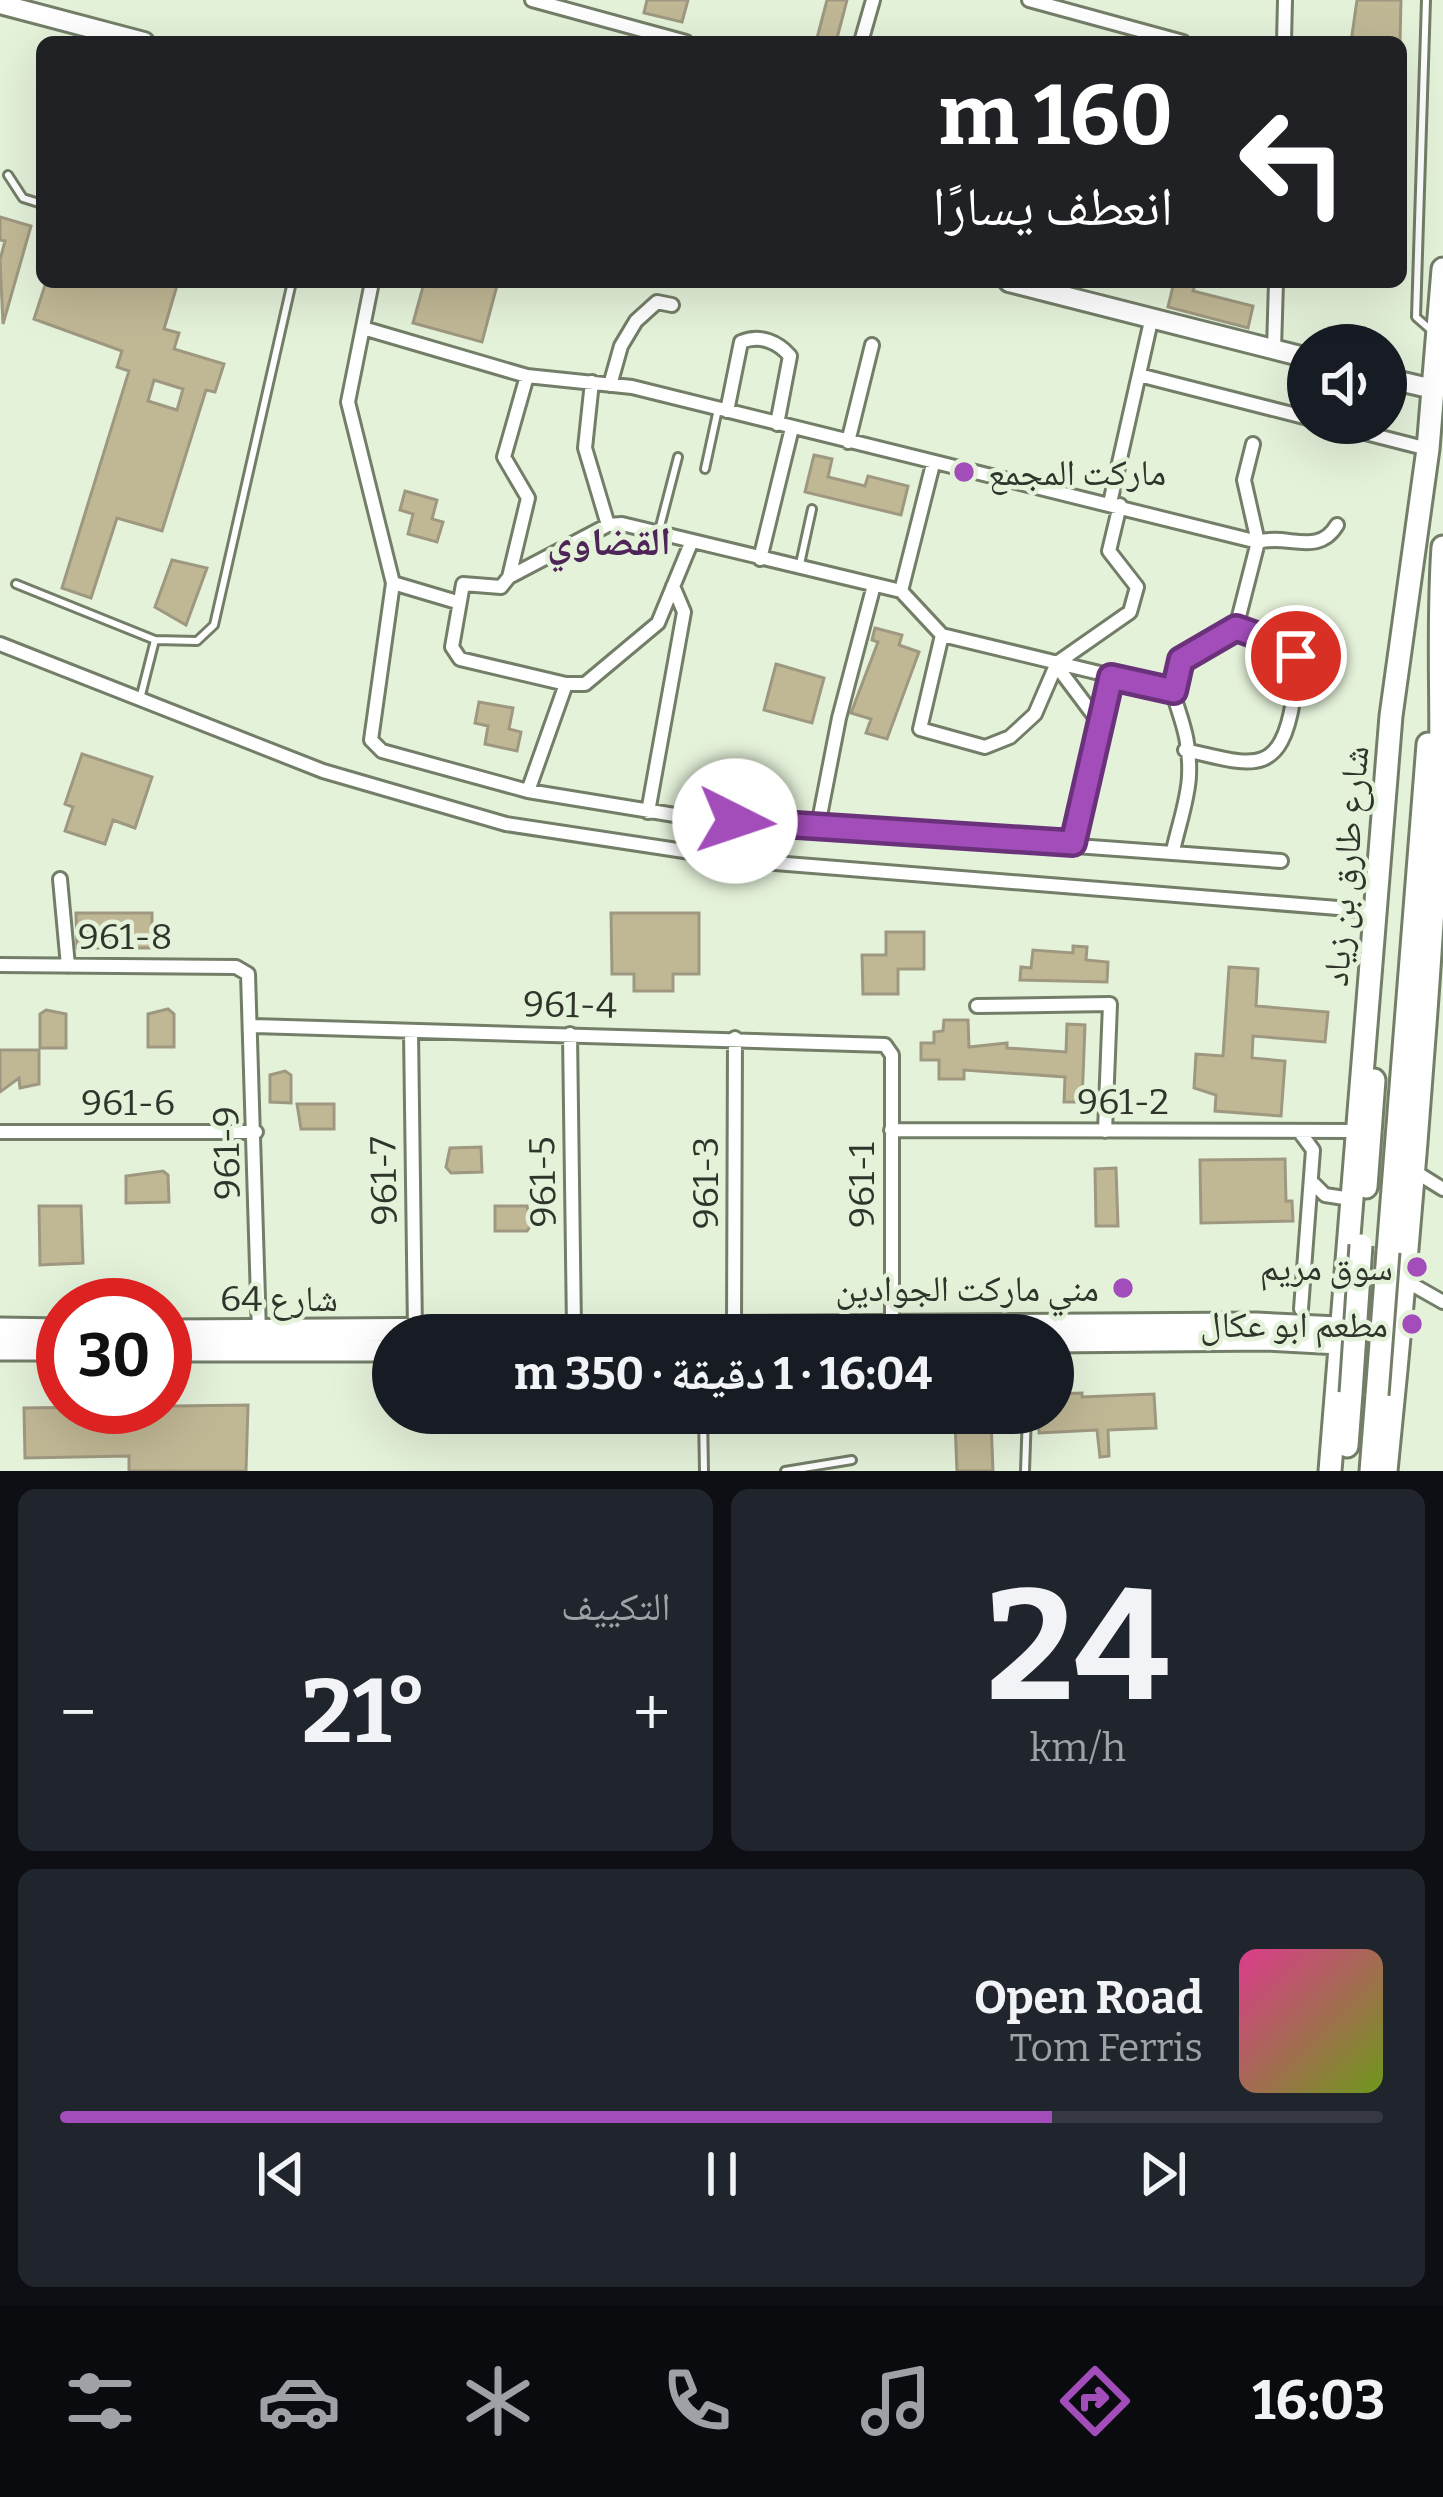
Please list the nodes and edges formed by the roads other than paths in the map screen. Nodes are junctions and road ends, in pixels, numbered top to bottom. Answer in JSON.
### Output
{"nodes":[{"id":1,"x":532,"y":0,"type":"edge"},
{"id":2,"x":873,"y":0,"type":"edge"},
{"id":3,"x":1029,"y":0,"type":"edge"},
{"id":4,"x":1285,"y":0,"type":"edge"},
{"id":5,"x":1426,"y":0,"type":"edge"},
{"id":6,"x":0,"y":4,"type":"edge"},
{"id":7,"x":46,"y":7,"type":"edge"},
{"id":8,"x":127,"y":36,"type":"edge"},
{"id":9,"x":661,"y":36,"type":"edge"},
{"id":10,"x":863,"y":36,"type":"edge"},
{"id":11,"x":1162,"y":36,"type":"edge"},
{"id":12,"x":1284,"y":36,"type":"edge"},
{"id":13,"x":8,"y":175,"type":"dead end"},
{"id":14,"x":36,"y":202,"type":"edge"},
{"id":15,"x":1443,"y":269,"type":"edge"},
{"id":16,"x":291,"y":288,"type":"edge"},
{"id":17,"x":371,"y":288,"type":"edge"},
{"id":18,"x":1031,"y":288,"type":"edge"},
{"id":19,"x":1276,"y":288,"type":"edge"},
{"id":20,"x":672,"y":305,"type":"dead end"},
{"id":21,"x":1151,"y":321,"type":"junction"},
{"id":22,"x":363,"y":328,"type":"junction"},
{"id":23,"x":1437,"y":335,"type":"junction"},
{"id":24,"x":872,"y":345,"type":"dead end"},
{"id":25,"x":1274,"y":350,"type":"junction"},
{"id":26,"x":1287,"y":353,"type":"edge"},
{"id":27,"x":1138,"y":375,"type":"junction"},
{"id":28,"x":526,"y":376,"type":"junction"},
{"id":29,"x":592,"y":382,"type":"junction"},
{"id":30,"x":1407,"y":383,"type":"edge"},
{"id":31,"x":610,"y":385,"type":"junction"},
{"id":32,"x":1433,"y":389,"type":"junction"},
{"id":33,"x":723,"y":410,"type":"junction"},
{"id":34,"x":1287,"y":413,"type":"edge"},
{"id":35,"x":777,"y":424,"type":"junction"},
{"id":36,"x":792,"y":428,"type":"junction"},
{"id":37,"x":848,"y":442,"type":"junction"},
{"id":38,"x":1252,"y":444,"type":"dead end"},
{"id":39,"x":1407,"y":444,"type":"edge"},
{"id":40,"x":1428,"y":449,"type":"junction"},
{"id":41,"x":678,"y":457,"type":"dead end"},
{"id":42,"x":933,"y":464,"type":"junction"},
{"id":43,"x":705,"y":469,"type":"dead end"},
{"id":44,"x":1115,"y":504,"type":"junction"},
{"id":45,"x":812,"y":509,"type":"dead end"},
{"id":46,"x":608,"y":525,"type":"junction"},
{"id":47,"x":1336,"y":525,"type":"dead end"},
{"id":48,"x":658,"y":534,"type":"junction"},
{"id":49,"x":1258,"y":542,"type":"junction"},
{"id":50,"x":691,"y":543,"type":"junction"},
{"id":51,"x":1443,"y":548,"type":"edge"},
{"id":52,"x":760,"y":559,"type":"junction"},
{"id":53,"x":799,"y":568,"type":"junction"},
{"id":54,"x":509,"y":577,"type":"junction"},
{"id":55,"x":393,"y":583,"type":"junction"},
{"id":56,"x":16,"y":584,"type":"dead end"},
{"id":57,"x":874,"y":585,"type":"junction"},
{"id":58,"x":673,"y":586,"type":"junction"},
{"id":59,"x":901,"y":591,"type":"junction"},
{"id":60,"x":1408,"y":601,"type":"junction"},
{"id":61,"x":457,"y":602,"type":"junction"},
{"id":62,"x":1236,"y":628,"type":"junction"},
{"id":63,"x":1436,"y":634,"type":"junction"},
{"id":64,"x":942,"y":635,"type":"junction"},
{"id":65,"x":154,"y":640,"type":"junction"},
{"id":66,"x":0,"y":644,"type":"edge"},
{"id":67,"x":1056,"y":664,"type":"junction"},
{"id":68,"x":1111,"y":677,"type":"junction"},
{"id":69,"x":566,"y":684,"type":"junction"},
{"id":70,"x":1174,"y":691,"type":"junction"},
{"id":71,"x":139,"y":703,"type":"junction"},
{"id":72,"x":1099,"y":722,"type":"junction"},
{"id":73,"x":1185,"y":750,"type":"junction"},
{"id":74,"x":528,"y":790,"type":"junction"},
{"id":75,"x":1442,"y":790,"type":"edge"},
{"id":76,"x":648,"y":812,"type":"junction"},
{"id":77,"x":818,"y":826,"type":"junction"},
{"id":78,"x":1073,"y":843,"type":"junction"},
{"id":79,"x":1173,"y":851,"type":"junction"},
{"id":80,"x":1281,"y":861,"type":"dead end"},
{"id":81,"x":60,"y":879,"type":"dead end"},
{"id":82,"x":1375,"y":911,"type":"junction"},
{"id":83,"x":0,"y":965,"type":"edge"},
{"id":84,"x":68,"y":966,"type":"junction"},
{"id":85,"x":248,"y":974,"type":"joint"},
{"id":86,"x":1435,"y":984,"type":"edge"},
{"id":87,"x":977,"y":1006,"type":"dead end"},
{"id":88,"x":252,"y":1027,"type":"junction"},
{"id":89,"x":411,"y":1030,"type":"junction"},
{"id":90,"x":570,"y":1034,"type":"junction"},
{"id":91,"x":735,"y":1038,"type":"junction"},
{"id":92,"x":885,"y":1045,"type":"joint"},
{"id":93,"x":891,"y":1130,"type":"junction"},
{"id":94,"x":1105,"y":1131,"type":"junction"},
{"id":95,"x":1299,"y":1131,"type":"junction"},
{"id":96,"x":1354,"y":1131,"type":"junction"},
{"id":97,"x":0,"y":1132,"type":"edge"},
{"id":98,"x":256,"y":1132,"type":"junction"},
{"id":99,"x":1413,"y":1170,"type":"junction"},
{"id":100,"x":1313,"y":1183,"type":"junction"},
{"id":101,"x":1443,"y":1189,"type":"edge"},
{"id":102,"x":1351,"y":1198,"type":"junction"},
{"id":103,"x":1406,"y":1281,"type":"junction"},
{"id":104,"x":1443,"y":1302,"type":"edge"},
{"id":105,"x":1301,"y":1309,"type":"dead end"},
{"id":106,"x":415,"y":1314,"type":"edge"},
{"id":107,"x":574,"y":1314,"type":"edge"},
{"id":108,"x":734,"y":1314,"type":"edge"},
{"id":109,"x":892,"y":1314,"type":"edge"},
{"id":110,"x":0,"y":1329,"type":"edge"},
{"id":111,"x":36,"y":1330,"type":"edge"},
{"id":112,"x":1074,"y":1330,"type":"edge"},
{"id":113,"x":192,"y":1331,"type":"edge"},
{"id":114,"x":259,"y":1331,"type":"junction"},
{"id":115,"x":372,"y":1331,"type":"edge"},
{"id":116,"x":1339,"y":1335,"type":"junction"},
{"id":117,"x":1400,"y":1338,"type":"junction"},
{"id":118,"x":1074,"y":1340,"type":"edge"},
{"id":119,"x":0,"y":1349,"type":"edge"},
{"id":120,"x":36,"y":1349,"type":"edge"},
{"id":121,"x":192,"y":1350,"type":"edge"},
{"id":122,"x":372,"y":1350,"type":"edge"},
{"id":123,"x":703,"y":1434,"type":"edge"},
{"id":124,"x":1026,"y":1434,"type":"edge"},
{"id":125,"x":852,"y":1460,"type":"dead end"},
{"id":126,"x":704,"y":1471,"type":"edge"},
{"id":127,"x":785,"y":1471,"type":"edge"},
{"id":128,"x":1025,"y":1471,"type":"edge"},
{"id":129,"x":1330,"y":1471,"type":"edge"},
{"id":130,"x":1345,"y":1471,"type":"edge"},
{"id":131,"x":1371,"y":1471,"type":"edge"},
{"id":132,"x":1386,"y":1471,"type":"edge"}],
"edges":[{"from":1,"to":9,"type":"street"},
{"from":2,"to":10,"type":"street"},
{"from":3,"to":11,"type":"street"},
{"from":4,"to":12,"type":"street"},
{"from":5,"to":23,"type":"lane"},
{"from":6,"to":7,"type":"street"},
{"from":7,"to":8,"type":"street"},
{"from":13,"to":14,"type":"lane"},
{"from":15,"to":23,"type":"main road","name":"شارع طارق بن زياد"},
{"from":16,"to":65,"type":"lane"},
{"from":17,"to":22,"type":"street"},
{"from":18,"to":21,"type":"street"},
{"from":19,"to":25,"type":"street"},
{"from":20,"to":31,"type":"street"},
{"from":21,"to":25,"type":"street"},
{"from":21,"to":27,"type":"street"},
{"from":22,"to":28,"type":"street"},
{"from":22,"to":55,"type":"street"},
{"from":23,"to":32,"type":"main road","name":"شارع طارق بن زياد"},
{"from":24,"to":37,"type":"street"},
{"from":25,"to":26,"type":"street"},
{"from":27,"to":34,"type":"street"},
{"from":27,"to":44,"type":"street"},
{"from":28,"to":29,"type":"street"},
{"from":28,"to":54,"type":"street"},
{"from":29,"to":31,"type":"street"},
{"from":29,"to":46,"type":"street"},
{"from":30,"to":32,"type":"street"},
{"from":31,"to":33,"type":"street"},
{"from":32,"to":40,"type":"main road","name":"شارع طارق بن زياد"},
{"from":33,"to":35,"type":"street"},
{"from":33,"to":35,"type":"street"},
{"from":33,"to":43,"type":"lane"},
{"from":35,"to":36,"type":"street"},
{"from":36,"to":37,"type":"street"},
{"from":36,"to":52,"type":"street"},
{"from":37,"to":42,"type":"street"},
{"from":38,"to":49,"type":"street"},
{"from":39,"to":40,"type":"street"},
{"from":40,"to":60,"type":"main road","name":"شارع طارق بن زياد"},
{"from":41,"to":48,"type":"lane"},
{"from":42,"to":44,"type":"street"},
{"from":42,"to":59,"type":"street"},
{"from":44,"to":49,"type":"street"},
{"from":44,"to":67,"type":"street"},
{"from":45,"to":53,"type":"lane"},
{"from":46,"to":48,"type":"street"},
{"from":46,"to":54,"type":"street"},
{"from":47,"to":49,"type":"street"},
{"from":48,"to":50,"type":"street"},
{"from":49,"to":62,"type":"street"},
{"from":50,"to":52,"type":"street"},
{"from":50,"to":58,"type":"street"},
{"from":51,"to":63,"type":"main road"},
{"from":52,"to":53,"type":"street"},
{"from":53,"to":57,"type":"street"},
{"from":54,"to":61,"type":"street"},
{"from":55,"to":61,"type":"street"},
{"from":55,"to":74,"type":"street"},
{"from":56,"to":65,"type":"lane"},
{"from":57,"to":59,"type":"street"},
{"from":57,"to":77,"type":"street"},
{"from":58,"to":69,"type":"street"},
{"from":58,"to":76,"type":"street"},
{"from":59,"to":64,"type":"street"},
{"from":60,"to":82,"type":"main road","name":"شارع طارق بن زياد"},
{"from":60,"to":130,"type":"main road","bridge":true},
{"from":61,"to":69,"type":"street"},
{"from":62,"to":70,"type":"street"},
{"from":62,"to":73,"type":"street"},
{"from":63,"to":75,"type":"main road"},
{"from":63,"to":131,"type":"main road","bridge":true},
{"from":64,"to":67,"type":"street"},
{"from":64,"to":67,"type":"street"},
{"from":65,"to":71,"type":"lane"},
{"from":66,"to":71,"type":"street"},
{"from":67,"to":68,"type":"street"},
{"from":67,"to":72,"type":"street"},
{"from":68,"to":70,"type":"street"},
{"from":68,"to":72,"type":"street"},
{"from":69,"to":74,"type":"street"},
{"from":70,"to":73,"type":"street"},
{"from":71,"to":82,"type":"street"},
{"from":72,"to":78,"type":"street"},
{"from":73,"to":79,"type":"street"},
{"from":74,"to":76,"type":"street"},
{"from":75,"to":86,"type":"main road"},
{"from":76,"to":77,"type":"street"},
{"from":77,"to":78,"type":"street"},
{"from":78,"to":79,"type":"street"},
{"from":79,"to":80,"type":"street"},
{"from":81,"to":84,"type":"street"},
{"from":82,"to":96,"type":"main road","name":"شارع طارق بن زياد"},
{"from":83,"to":84,"type":"street","name":"961-8"},
{"from":84,"to":85,"type":"street","name":"961-8"},
{"from":85,"to":88,"type":"street","name":"961-9"},
{"from":86,"to":99,"type":"main road"},
{"from":87,"to":94,"type":"street"},
{"from":88,"to":89,"type":"street","name":"961-4"},
{"from":88,"to":98,"type":"street","name":"961-9"},
{"from":89,"to":90,"type":"street","name":"961-4"},
{"from":89,"to":106,"type":"street","name":"961-7"},
{"from":90,"to":91,"type":"street","name":"961-4"},
{"from":90,"to":107,"type":"street","name":"961-5"},
{"from":91,"to":92,"type":"street","name":"961-4"},
{"from":91,"to":108,"type":"street","name":"961-3"},
{"from":92,"to":93,"type":"street","name":"961-1"},
{"from":93,"to":94,"type":"street","name":"961-2"},
{"from":93,"to":109,"type":"street","name":"961-1"},
{"from":94,"to":95,"type":"street","name":"961-2"},
{"from":95,"to":96,"type":"street","name":"961-2"},
{"from":95,"to":100,"type":"street"},
{"from":96,"to":102,"type":"main road","name":"شارع طارق بن زياد"},
{"from":97,"to":98,"type":"street","name":"961-6"},
{"from":98,"to":114,"type":"street","name":"961-9"},
{"from":99,"to":101,"type":"street"},
{"from":99,"to":103,"type":"main road"},
{"from":100,"to":102,"type":"street"},
{"from":100,"to":105,"type":"street"},
{"from":102,"to":116,"type":"main road","name":"شارع طارق بن زياد"},
{"from":103,"to":104,"type":"street"},
{"from":103,"to":117,"type":"main road"},
{"from":110,"to":111,"type":"main road"},
{"from":112,"to":116,"type":"main road","name":"شارع 64"},
{"from":113,"to":114,"type":"main road","name":"شارع 64"},
{"from":114,"to":115,"type":"main road","name":"شارع 64"},
{"from":116,"to":117,"type":"main road","name":"شارع 64"},
{"from":116,"to":118,"type":"main road","name":"شارع 64"},
{"from":116,"to":129,"type":"main road","name":"شارع طارق بن زياد"},
{"from":117,"to":132,"type":"main road"},
{"from":119,"to":120,"type":"main road"},
{"from":121,"to":122,"type":"main road","name":"شارع 64"},
{"from":123,"to":126,"type":"lane"},
{"from":124,"to":128,"type":"lane"},
{"from":125,"to":127,"type":"lane"}]}
